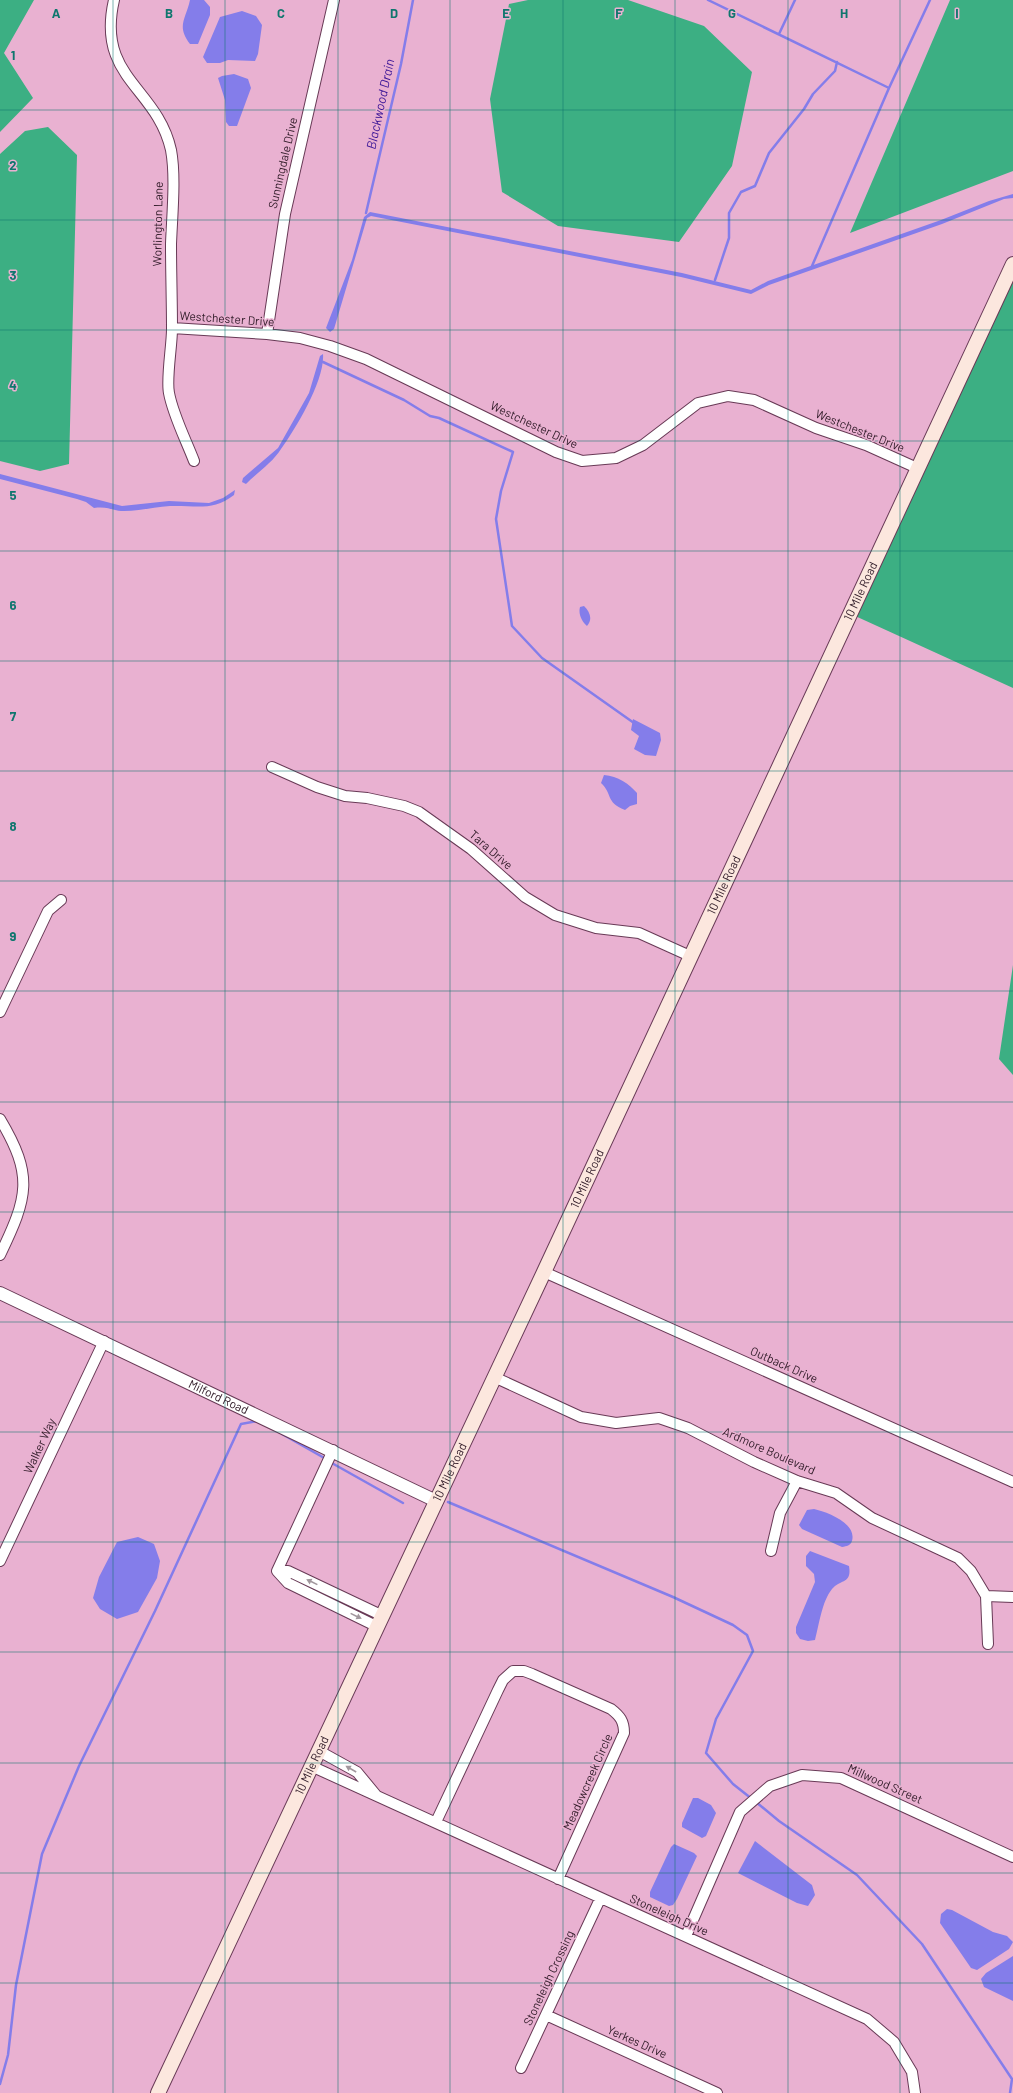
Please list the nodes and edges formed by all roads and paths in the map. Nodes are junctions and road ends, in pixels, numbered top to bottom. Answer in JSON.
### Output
{"nodes":[{"id":1,"x":114,"y":0,"type":"edge"},
{"id":2,"x":334,"y":0,"type":"edge"},
{"id":3,"x":1013,"y":264,"type":"edge"},
{"id":4,"x":172,"y":328,"type":"junction"},
{"id":5,"x":267,"y":334,"type":"junction"},
{"id":6,"x":194,"y":461,"type":"dead end"},
{"id":7,"x":917,"y":468,"type":"junction"},
{"id":8,"x":272,"y":767,"type":"dead end"},
{"id":9,"x":61,"y":900,"type":"dead end"},
{"id":10,"x":690,"y":956,"type":"junction"},
{"id":11,"x":0,"y":1012,"type":"edge"},
{"id":12,"x":0,"y":1119,"type":"edge"},
{"id":13,"x":0,"y":1255,"type":"edge"},
{"id":14,"x":544,"y":1272,"type":"junction"},
{"id":15,"x":0,"y":1293,"type":"edge"},
{"id":16,"x":104,"y":1342,"type":"junction"},
{"id":17,"x":494,"y":1377,"type":"junction"},
{"id":18,"x":333,"y":1450,"type":"junction"},
{"id":19,"x":797,"y":1481,"type":"junction"},
{"id":20,"x":1013,"y":1482,"type":"edge"},
{"id":21,"x":436,"y":1501,"type":"junction"},
{"id":22,"x":771,"y":1552,"type":"dead end"},
{"id":23,"x":0,"y":1561,"type":"edge"},
{"id":24,"x":986,"y":1596,"type":"junction"},
{"id":25,"x":1013,"y":1597,"type":"edge"},
{"id":26,"x":380,"y":1621,"type":"junction"},
{"id":27,"x":988,"y":1644,"type":"dead end"},
{"id":28,"x":319,"y":1751,"type":"junction"},
{"id":29,"x":311,"y":1766,"type":"junction"},
{"id":30,"x":376,"y":1795,"type":"junction"},
{"id":31,"x":436,"y":1822,"type":"junction"},
{"id":32,"x":1013,"y":1857,"type":"edge"},
{"id":33,"x":558,"y":1878,"type":"junction"},
{"id":34,"x":600,"y":1898,"type":"junction"},
{"id":35,"x":686,"y":1936,"type":"junction"},
{"id":36,"x":546,"y":2015,"type":"junction"},
{"id":37,"x":521,"y":2068,"type":"dead end"},
{"id":38,"x":158,"y":2093,"type":"edge"},
{"id":39,"x":717,"y":2093,"type":"edge"},
{"id":40,"x":915,"y":2093,"type":"edge"}],
"edges":[{"from":1,"to":4,"type":"street","name":"Worlington Lane"},
{"from":2,"to":5,"type":"street","name":"Sunningdale Drive"},
{"from":3,"to":7,"type":"main road","name":"10 Mile Road"},
{"from":4,"to":5,"type":"street","name":"Westchester Drive"},
{"from":4,"to":6,"type":"street","name":"Worlington Lane"},
{"from":5,"to":7,"type":"street","name":"Westchester Drive"},
{"from":7,"to":10,"type":"main road","name":"10 Mile Road"},
{"from":8,"to":10,"type":"street","name":"Tara Drive"},
{"from":9,"to":11,"type":"street"},
{"from":10,"to":14,"type":"main road","name":"10 Mile Road"},
{"from":12,"to":13,"type":"street"},
{"from":14,"to":17,"type":"main road","name":"10 Mile Road"},
{"from":14,"to":20,"type":"street","name":"Outback Drive"},
{"from":15,"to":16,"type":"street","name":"Milford Road"},
{"from":16,"to":18,"type":"street","name":"Milford Road"},
{"from":16,"to":23,"type":"street","name":"Walker Way"},
{"from":17,"to":19,"type":"street","name":"Ardmore Boulevard"},
{"from":17,"to":21,"type":"main road","name":"10 Mile Road"},
{"from":18,"to":21,"type":"street","name":"Milford Road"},
{"from":18,"to":26,"type":"street"},
{"from":19,"to":22,"type":"street"},
{"from":19,"to":24,"type":"street","name":"Ardmore Boulevard"},
{"from":21,"to":26,"type":"main road","name":"10 Mile Road"},
{"from":24,"to":25,"type":"street"},
{"from":24,"to":27,"type":"street","name":"Ardmore Boulevard"},
{"from":26,"to":28,"type":"main road","name":"10 Mile Road"},
{"from":28,"to":29,"type":"main road","name":"10 Mile Road"},
{"from":30,"to":28,"type":"street","name":"Stoneleigh Drive","one_way":true},
{"from":29,"to":30,"type":"street","name":"Stoneleigh Drive"},
{"from":29,"to":38,"type":"main road","name":"10 Mile Road"},
{"from":30,"to":31,"type":"street","name":"Stoneleigh Drive"},
{"from":31,"to":33,"type":"street","name":"Stoneleigh Drive"},
{"from":31,"to":33,"type":"street","name":"Meadowcreek Circle"},
{"from":32,"to":35,"type":"street","name":"Millwood Street"},
{"from":33,"to":34,"type":"street","name":"Stoneleigh Drive"},
{"from":34,"to":35,"type":"street","name":"Stoneleigh Drive"},
{"from":34,"to":36,"type":"street","name":"Stoneleigh Crossing"},
{"from":35,"to":40,"type":"street","name":"Stoneleigh Drive"},
{"from":36,"to":37,"type":"street","name":"Stoneleigh Crossing"},
{"from":36,"to":39,"type":"street","name":"Yerkes Drive"}]}
